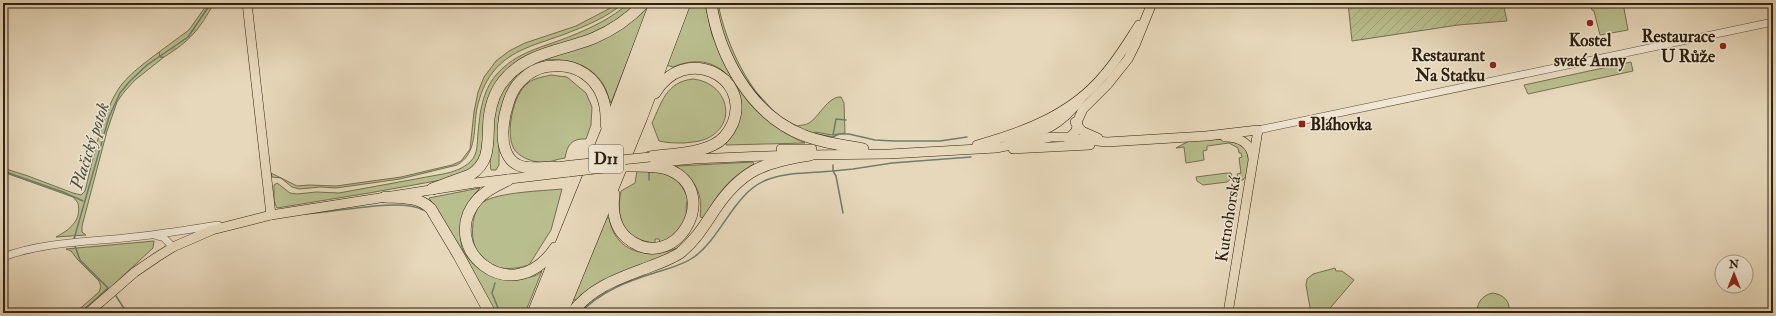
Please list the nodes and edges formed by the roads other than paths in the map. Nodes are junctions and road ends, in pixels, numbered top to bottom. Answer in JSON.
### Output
{"nodes":[{"id":1,"x":247,"y":3,"type":"edge"},
{"id":2,"x":644,"y":3,"type":"edge"},
{"id":3,"x":655,"y":3,"type":"edge"},
{"id":4,"x":665,"y":3,"type":"edge"},
{"id":5,"x":675,"y":3,"type":"edge"},
{"id":6,"x":685,"y":3,"type":"edge"},
{"id":7,"x":711,"y":3,"type":"edge"},
{"id":8,"x":1152,"y":3,"type":"edge"},
{"id":9,"x":1148,"y":12,"type":"junction"},
{"id":10,"x":1773,"y":22,"type":"edge"},
{"id":11,"x":1082,"y":97,"type":"junction"},
{"id":12,"x":642,"y":117,"type":"junction"},
{"id":13,"x":1061,"y":121,"type":"junction"},
{"id":14,"x":1076,"y":126,"type":"junction"},
{"id":15,"x":1258,"y":130,"type":"junction"},
{"id":16,"x":1206,"y":136,"type":"junction"},
{"id":17,"x":1065,"y":137,"type":"junction"},
{"id":18,"x":603,"y":140,"type":"junction"},
{"id":19,"x":1117,"y":141,"type":"junction"},
{"id":20,"x":976,"y":147,"type":"junction"},
{"id":21,"x":863,"y":149,"type":"junction"},
{"id":22,"x":810,"y":155,"type":"junction"},
{"id":23,"x":648,"y":162,"type":"junction"},
{"id":24,"x":1253,"y":162,"type":"junction"},
{"id":25,"x":624,"y":166,"type":"joint"},
{"id":26,"x":554,"y":167,"type":"junction"},
{"id":27,"x":570,"y":169,"type":"junction"},
{"id":28,"x":508,"y":180,"type":"junction"},
{"id":29,"x":616,"y":181,"type":"junction"},
{"id":30,"x":475,"y":183,"type":"junction"},
{"id":31,"x":432,"y":189,"type":"junction"},
{"id":32,"x":385,"y":197,"type":"junction"},
{"id":33,"x":271,"y":215,"type":"junction"},
{"id":34,"x":244,"y":221,"type":"junction"},
{"id":35,"x":153,"y":235,"type":"junction"},
{"id":36,"x":565,"y":235,"type":"junction"},
{"id":37,"x":173,"y":247,"type":"junction"},
{"id":38,"x":3,"y":257,"type":"edge"},
{"id":39,"x":88,"y":313,"type":"edge"},
{"id":40,"x":490,"y":313,"type":"edge"},
{"id":41,"x":532,"y":313,"type":"edge"},
{"id":42,"x":542,"y":313,"type":"edge"},
{"id":43,"x":553,"y":313,"type":"edge"},
{"id":44,"x":562,"y":313,"type":"edge"},
{"id":45,"x":572,"y":313,"type":"edge"},
{"id":46,"x":1228,"y":313,"type":"edge"}],
"edges":[{"from":1,"to":33,"type":"main road"},
{"from":2,"to":31,"type":"highway"},
{"from":3,"to":18,"type":"highway"},
{"from":4,"to":42,"type":"highway","number":"D11"},
{"from":5,"to":43,"type":"highway","number":"D11"},
{"from":6,"to":12,"type":"highway"},
{"from":7,"to":21,"type":"highway"},
{"from":8,"to":9,"type":"main road"},
{"from":9,"to":11,"type":"main road"},
{"from":9,"to":14,"type":"main road"},
{"from":10,"to":15,"type":"street"},
{"from":11,"to":13,"type":"main road"},
{"from":11,"to":20,"type":"main road"},
{"from":12,"to":23,"type":"highway"},
{"from":12,"to":29,"type":"highway"},
{"from":13,"to":14,"type":"main road"},
{"from":13,"to":17,"type":"main road"},
{"from":13,"to":20,"type":"main road"},
{"from":14,"to":17,"type":"main road"},
{"from":14,"to":19,"type":"main road"},
{"from":15,"to":16,"type":"main road"},
{"from":15,"to":24,"type":"main road","name":"Kutnohorská"},
{"from":16,"to":19,"type":"main road"},
{"from":16,"to":24,"type":"main road"},
{"from":17,"to":19,"type":"main road"},
{"from":17,"to":20,"type":"main road"},
{"from":18,"to":26,"type":"highway"},
{"from":18,"to":36,"type":"highway","number":"D11"},
{"from":19,"to":20,"type":"main road"},
{"from":20,"to":21,"type":"main road"},
{"from":20,"to":22,"type":"main road"},
{"from":21,"to":23,"type":"main road"},
{"from":22,"to":23,"type":"main road"},
{"from":22,"to":45,"type":"highway"},
{"from":23,"to":25,"type":"highway"},
{"from":23,"to":27,"type":"main road","bridge":true},
{"from":23,"to":29,"type":"highway"},
{"from":24,"to":46,"type":"main road","name":"Kutnohorská"},
{"from":25,"to":27,"type":"main road","bridge":true},
{"from":26,"to":27,"type":"main road"},
{"from":26,"to":30,"type":"main road"},
{"from":27,"to":28,"type":"main road"},
{"from":28,"to":30,"type":"main road"},
{"from":28,"to":36,"type":"highway"},
{"from":29,"to":44,"type":"highway"},
{"from":30,"to":31,"type":"main road"},
{"from":31,"to":32,"type":"main road"},
{"from":32,"to":33,"type":"main road"},
{"from":32,"to":40,"type":"highway"},
{"from":33,"to":34,"type":"main road"},
{"from":34,"to":35,"type":"street"},
{"from":34,"to":37,"type":"main road"},
{"from":35,"to":37,"type":"street"},
{"from":35,"to":38,"type":"street"},
{"from":36,"to":41,"type":"highway","number":"D11"},
{"from":37,"to":39,"type":"main road"}]}
